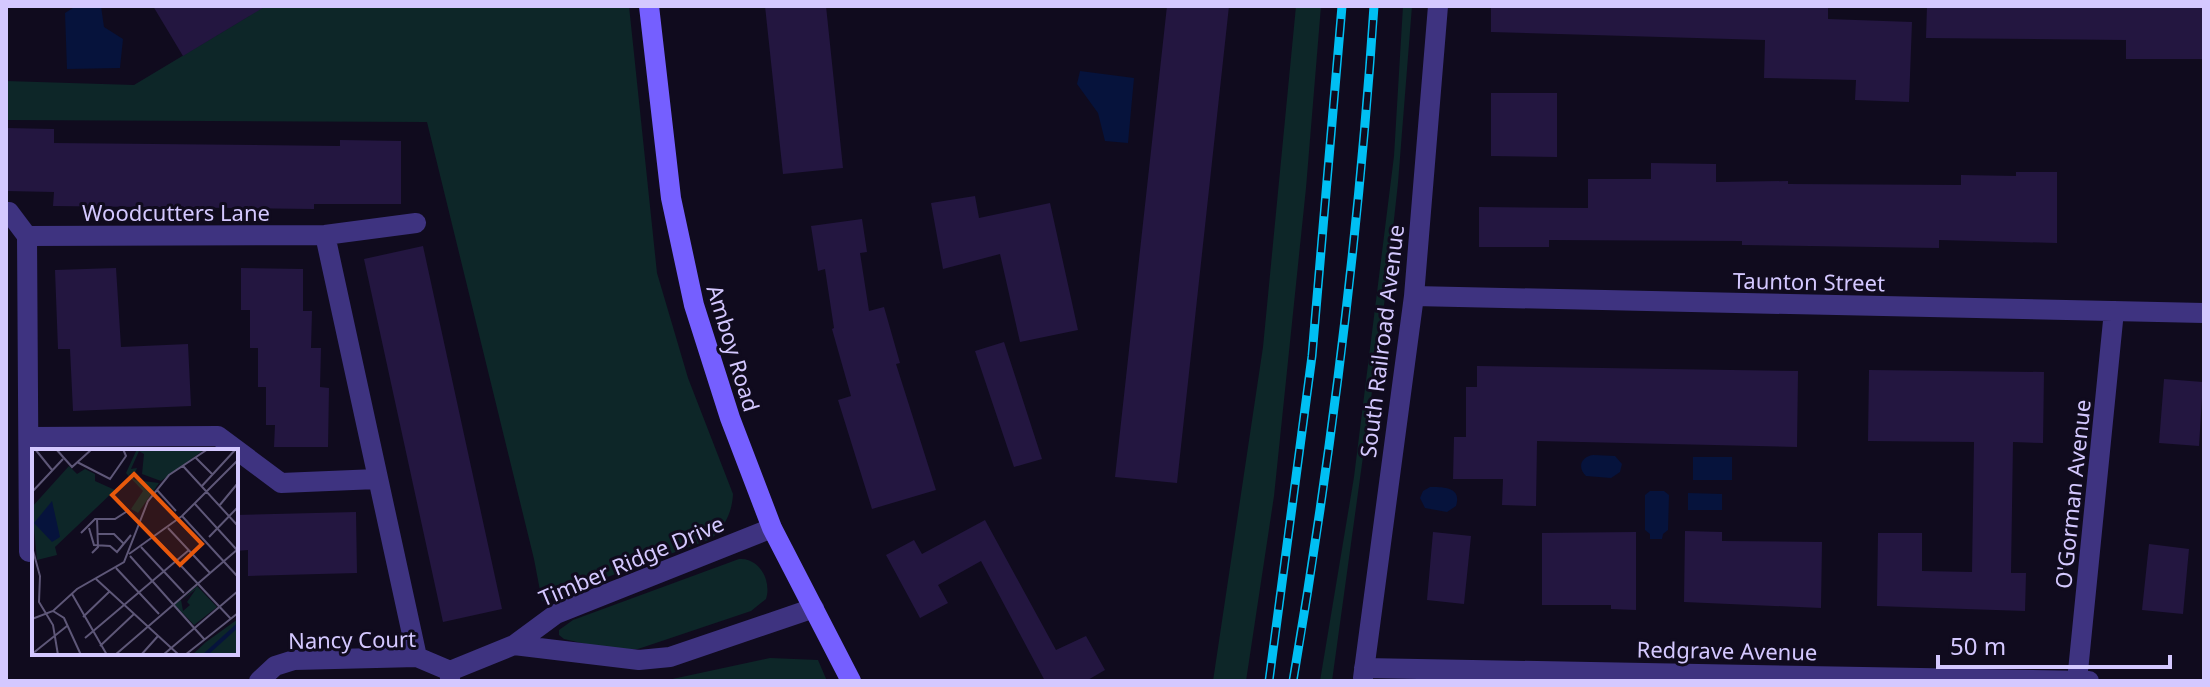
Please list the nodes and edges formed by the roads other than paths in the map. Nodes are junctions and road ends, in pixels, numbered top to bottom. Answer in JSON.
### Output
{"nodes":[{"id":1,"x":649,"y":6,"type":"edge"},
{"id":2,"x":1438,"y":6,"type":"edge"},
{"id":3,"x":6,"y":212,"type":"edge"},
{"id":4,"x":416,"y":223,"type":"dead end"},
{"id":5,"x":325,"y":235,"type":"junction"},
{"id":6,"x":27,"y":236,"type":"junction"},
{"id":7,"x":1414,"y":296,"type":"junction"},
{"id":8,"x":2114,"y":311,"type":"junction"},
{"id":9,"x":2204,"y":313,"type":"edge"},
{"id":10,"x":30,"y":437,"type":"junction"},
{"id":11,"x":235,"y":449,"type":"edge"},
{"id":12,"x":238,"y":451,"type":"edge"},
{"id":13,"x":377,"y":479,"type":"junction"},
{"id":14,"x":772,"y":528,"type":"junction"},
{"id":15,"x":29,"y":552,"type":"dead end"},
{"id":16,"x":814,"y":608,"type":"junction"},
{"id":17,"x":514,"y":645,"type":"junction"},
{"id":18,"x":417,"y":657,"type":"junction"},
{"id":19,"x":1363,"y":674,"type":"edge"},
{"id":20,"x":450,"y":676,"type":"edge"},
{"id":21,"x":259,"y":681,"type":"edge"},
{"id":22,"x":851,"y":681,"type":"edge"},
{"id":23,"x":2077,"y":681,"type":"edge"},
{"id":24,"x":2089,"y":681,"type":"edge"}],
"edges":[{"from":1,"to":14,"type":"main road","name":"Amboy Road"},
{"from":2,"to":7,"type":"street","name":"South Railroad Avenue"},
{"from":3,"to":6,"type":"street"},
{"from":4,"to":5,"type":"street","name":"Woodcutters Lane"},
{"from":5,"to":6,"type":"street","name":"Woodcutters Lane"},
{"from":5,"to":13,"type":"street"},
{"from":6,"to":10,"type":"street"},
{"from":7,"to":8,"type":"street","name":"Taunton Street"},
{"from":7,"to":19,"type":"street","name":"South Railroad Avenue"},
{"from":8,"to":9,"type":"street","name":"Taunton Street"},
{"from":8,"to":23,"type":"street","name":"O'Gorman Avenue"},
{"from":10,"to":11,"type":"street"},
{"from":10,"to":15,"type":"street"},
{"from":12,"to":13,"type":"street"},
{"from":13,"to":18,"type":"street"},
{"from":14,"to":16,"type":"main road","name":"Amboy Road"},
{"from":14,"to":17,"type":"street","name":"Timber Ridge Drive"},
{"from":16,"to":17,"type":"street","name":"Timber Ridge Drive"},
{"from":16,"to":22,"type":"main road","name":"Amboy Road"},
{"from":17,"to":20,"type":"street","name":"Timber Ridge Drive"},
{"from":18,"to":20,"type":"street","name":"Nancy Court"},
{"from":18,"to":21,"type":"street","name":"Nancy Court"},
{"from":19,"to":23,"type":"street","name":"Redgrave Avenue"},
{"from":23,"to":24,"type":"street","name":"Redgrave Avenue"}]}
